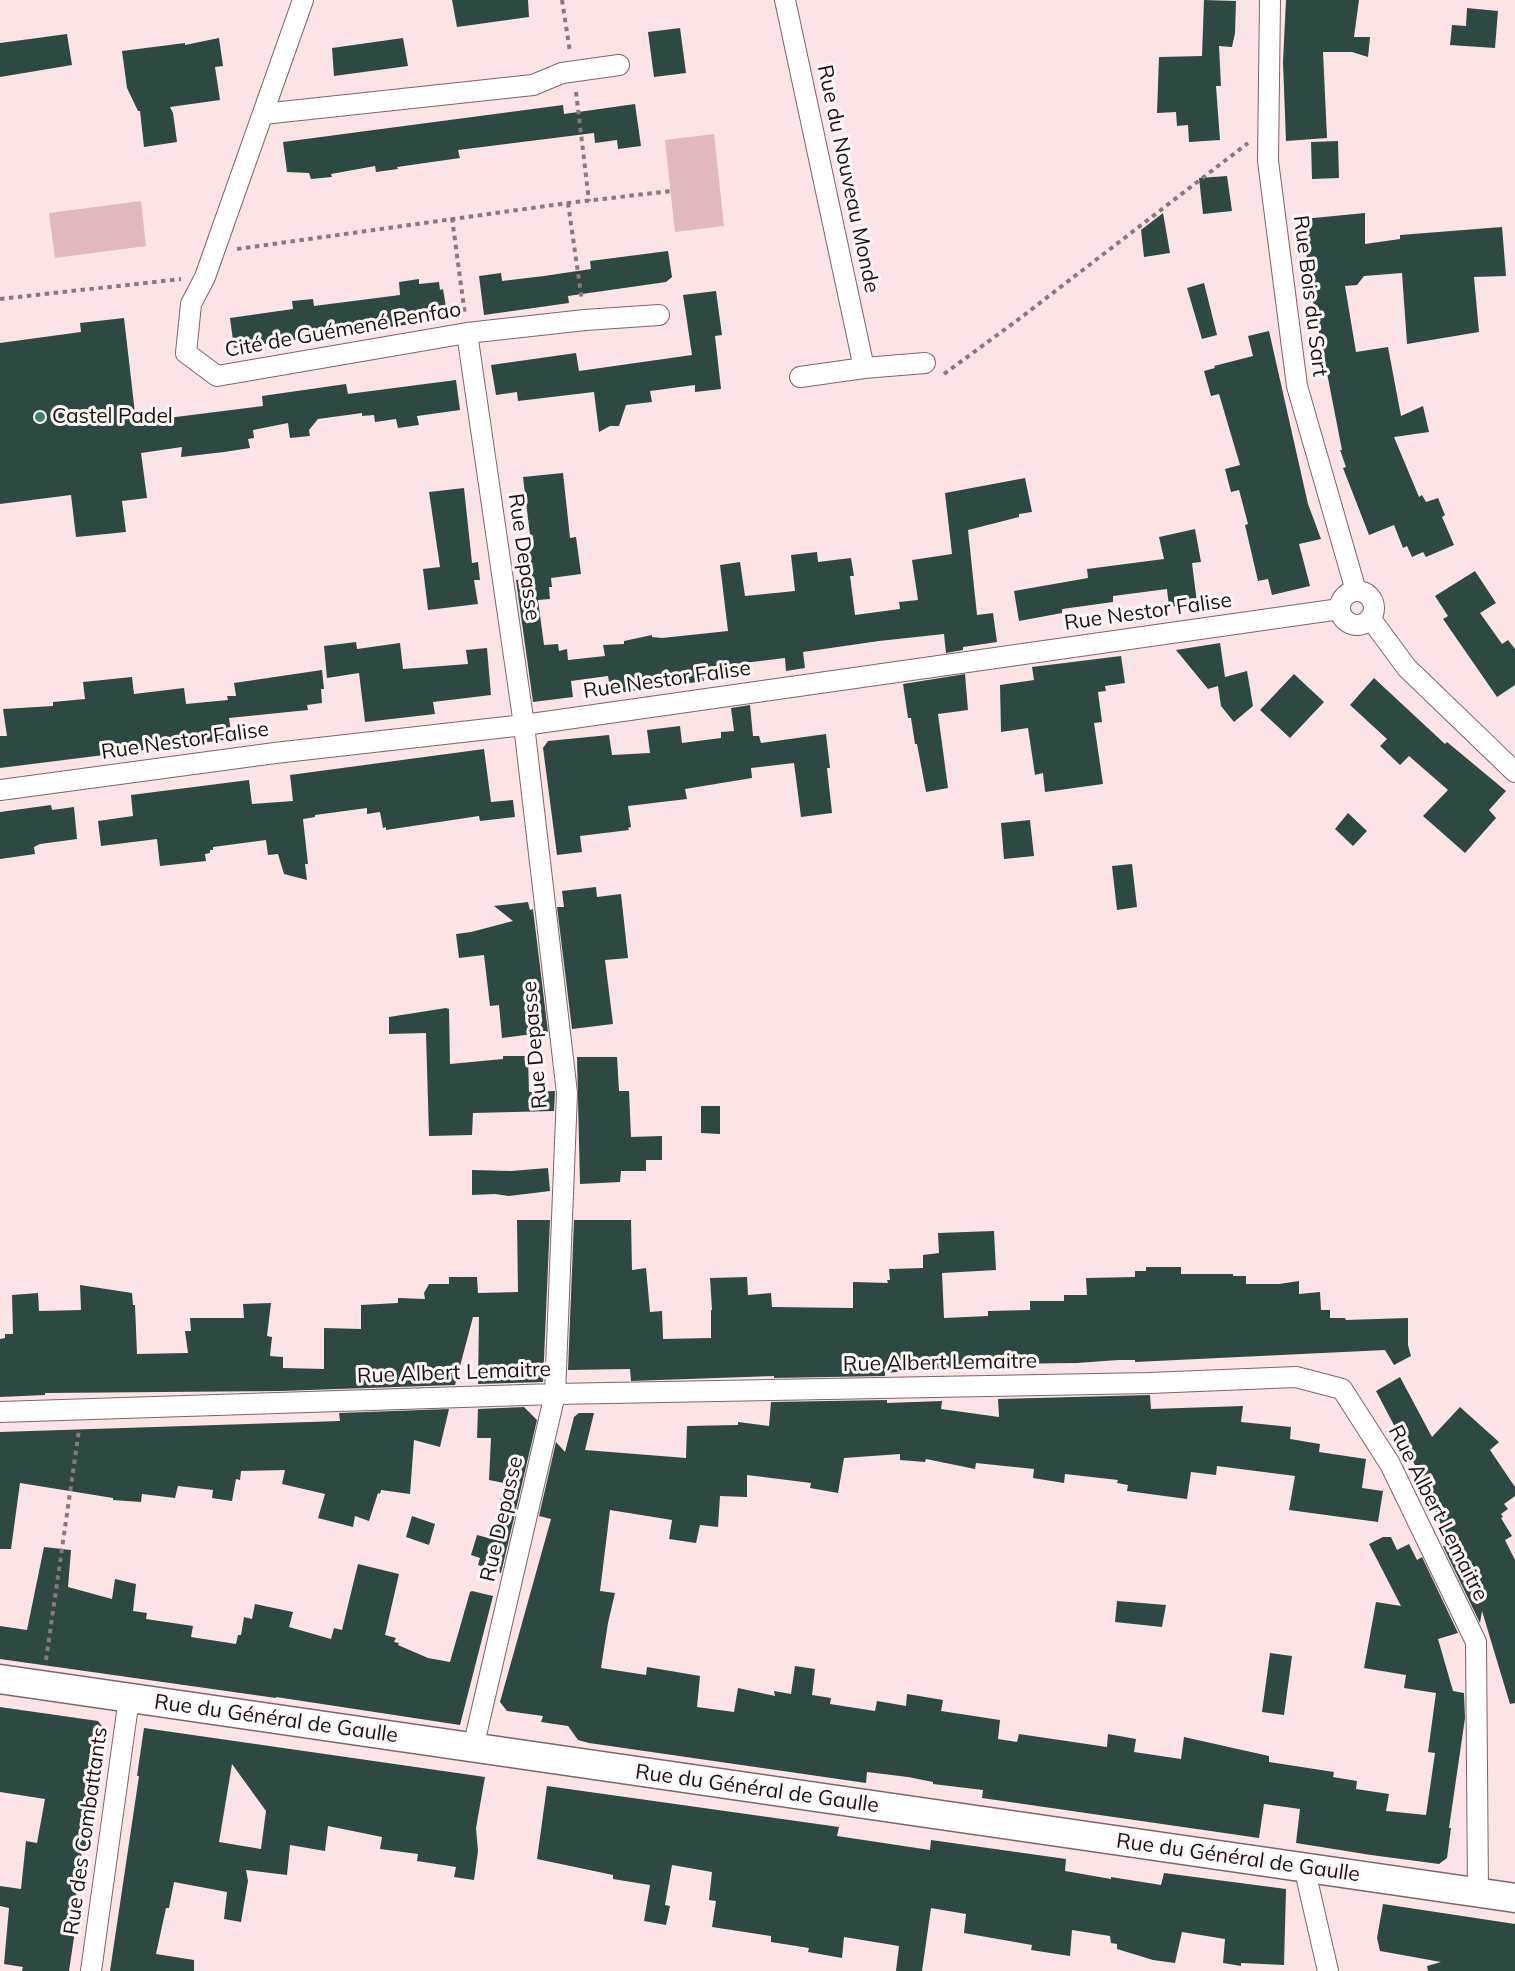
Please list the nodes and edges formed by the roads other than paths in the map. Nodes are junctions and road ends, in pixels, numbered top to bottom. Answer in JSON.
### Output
{"nodes":[{"id":1,"x":303,"y":0,"type":"edge"},
{"id":2,"x":785,"y":0,"type":"edge"},
{"id":3,"x":1270,"y":0,"type":"edge"},
{"id":4,"x":619,"y":65,"type":"dead end"},
{"id":5,"x":263,"y":114,"type":"junction"},
{"id":6,"x":659,"y":315,"type":"dead end"},
{"id":7,"x":467,"y":333,"type":"junction"},
{"id":8,"x":925,"y":363,"type":"road end"},
{"id":9,"x":864,"y":368,"type":"junction"},
{"id":10,"x":800,"y":377,"type":"dead end"},
{"id":11,"x":1356,"y":591,"type":"junction"},
{"id":12,"x":1340,"y":609,"type":"junction"},
{"id":13,"x":1370,"y":618,"type":"junction"},
{"id":14,"x":524,"y":725,"type":"junction"},
{"id":15,"x":1515,"y":772,"type":"edge"},
{"id":16,"x":0,"y":790,"type":"edge"},
{"id":17,"x":555,"y":1394,"type":"junction"},
{"id":18,"x":0,"y":1412,"type":"edge"},
{"id":19,"x":0,"y":1679,"type":"edge"},
{"id":20,"x":129,"y":1698,"type":"junction"},
{"id":21,"x":473,"y":1748,"type":"junction"},
{"id":22,"x":1304,"y":1867,"type":"junction"},
{"id":23,"x":1478,"y":1893,"type":"junction"},
{"id":24,"x":1515,"y":1898,"type":"edge"},
{"id":25,"x":91,"y":1971,"type":"edge"},
{"id":26,"x":1328,"y":1971,"type":"edge"}],
"edges":[{"from":1,"to":5,"type":"street","name":"Cité de Guémené Penfao"},
{"from":2,"to":9,"type":"street","name":"Rue du Nouveau Monde"},
{"from":3,"to":11,"type":"street","name":"Rue Bois du Sart"},
{"from":4,"to":5,"type":"street"},
{"from":5,"to":7,"type":"street","name":"Cité de Guémené Penfao"},
{"from":6,"to":7,"type":"street","name":"Cité de Guémené Penfao"},
{"from":7,"to":14,"type":"street","name":"Rue Depasse"},
{"from":8,"to":9,"type":"street"},
{"from":9,"to":10,"type":"street"},
{"from":11,"to":12,"type":"street"},
{"from":11,"to":13,"type":"street"},
{"from":12,"to":13,"type":"street"},
{"from":12,"to":14,"type":"street","name":"Rue Nestor Falise"},
{"from":13,"to":15,"type":"street"},
{"from":14,"to":16,"type":"street","name":"Rue Nestor Falise"},
{"from":14,"to":17,"type":"street","name":"Rue Depasse"},
{"from":17,"to":18,"type":"street","name":"Rue Albert Lemaitre"},
{"from":17,"to":21,"type":"street","name":"Rue Depasse"},
{"from":17,"to":23,"type":"street","name":"Rue Albert Lemaitre"},
{"from":19,"to":20,"type":"main road","name":"Rue du Général de Gaulle"},
{"from":20,"to":21,"type":"main road","name":"Rue du Général de Gaulle"},
{"from":20,"to":25,"type":"street","name":"Rue des Combattants"},
{"from":21,"to":22,"type":"main road","name":"Rue du Général de Gaulle"},
{"from":22,"to":23,"type":"main road","name":"Rue du Général de Gaulle"},
{"from":22,"to":26,"type":"street"},
{"from":23,"to":24,"type":"main road","name":"Rue du Général de Gaulle"}]}
